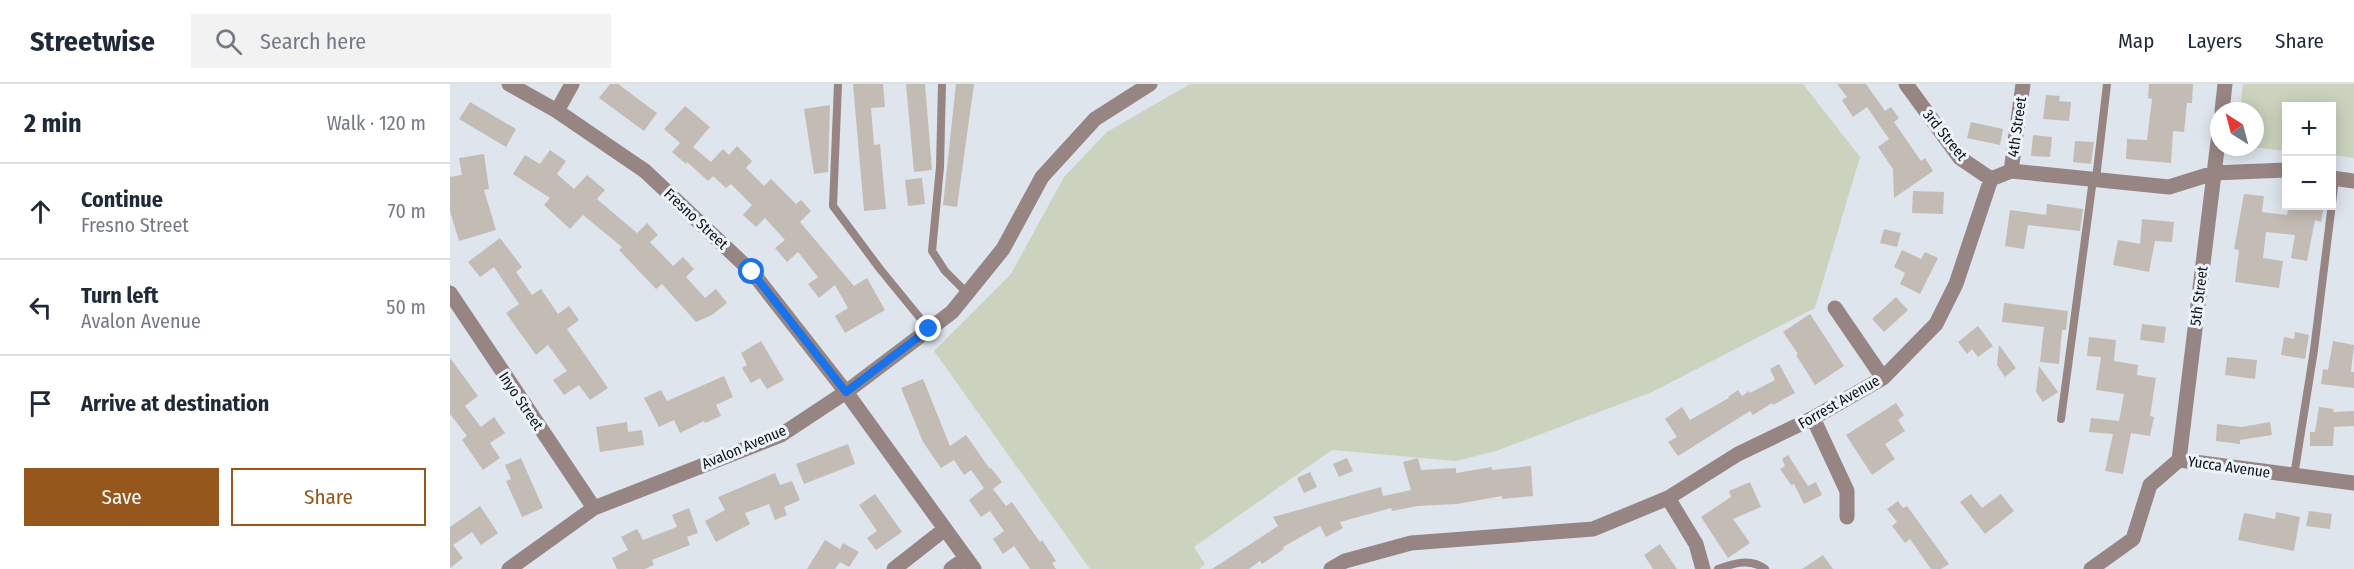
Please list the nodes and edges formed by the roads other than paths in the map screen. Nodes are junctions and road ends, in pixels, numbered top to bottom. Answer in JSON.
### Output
{"nodes":[{"id":1,"x":509,"y":84,"type":"edge"},
{"id":2,"x":572,"y":84,"type":"edge"},
{"id":3,"x":838,"y":84,"type":"edge"},
{"id":4,"x":942,"y":84,"type":"edge"},
{"id":5,"x":1150,"y":84,"type":"edge"},
{"id":6,"x":1906,"y":84,"type":"edge"},
{"id":7,"x":2023,"y":84,"type":"edge"},
{"id":8,"x":2106,"y":84,"type":"edge"},
{"id":9,"x":2225,"y":84,"type":"edge"},
{"id":10,"x":534,"y":90,"type":"edge"},
{"id":11,"x":2223,"y":102,"type":"edge"},
{"id":12,"x":557,"y":111,"type":"junction"},
{"id":13,"x":2216,"y":156,"type":"edge"},
{"id":14,"x":2282,"y":170,"type":"edge"},
{"id":15,"x":2012,"y":171,"type":"junction"},
{"id":16,"x":2214,"y":173,"type":"junction"},
{"id":17,"x":2336,"y":178,"type":"edge"},
{"id":18,"x":1991,"y":179,"type":"junction"},
{"id":19,"x":2095,"y":179,"type":"junction"},
{"id":20,"x":2354,"y":181,"type":"edge"},
{"id":21,"x":2329,"y":210,"type":"edge"},
{"id":22,"x":450,"y":293,"type":"edge"},
{"id":23,"x":967,"y":293,"type":"junction"},
{"id":24,"x":1835,"y":308,"type":"dead end"},
{"id":25,"x":929,"y":329,"type":"junction"},
{"id":26,"x":1883,"y":378,"type":"junction"},
{"id":27,"x":846,"y":392,"type":"junction"},
{"id":28,"x":1813,"y":418,"type":"junction"},
{"id":29,"x":2061,"y":419,"type":"dead end"},
{"id":30,"x":2180,"y":460,"type":"junction"},
{"id":31,"x":2294,"y":476,"type":"junction"},
{"id":32,"x":2354,"y":483,"type":"edge"},
{"id":33,"x":1668,"y":498,"type":"junction"},
{"id":34,"x":594,"y":508,"type":"junction"},
{"id":35,"x":1847,"y":517,"type":"dead end"},
{"id":36,"x":945,"y":529,"type":"junction"},
{"id":37,"x":970,"y":564,"type":"edge"},
{"id":38,"x":509,"y":569,"type":"edge"},
{"id":39,"x":894,"y":569,"type":"edge"},
{"id":40,"x":951,"y":569,"type":"edge"},
{"id":41,"x":1331,"y":569,"type":"edge"},
{"id":42,"x":1703,"y":569,"type":"edge"},
{"id":43,"x":1718,"y":569,"type":"edge"},
{"id":44,"x":1765,"y":569,"type":"edge"},
{"id":45,"x":2091,"y":569,"type":"edge"}],
"edges":[{"from":1,"to":10,"type":"street","name":"Fresno Street"},
{"from":2,"to":12,"type":"street"},
{"from":3,"to":25,"type":"lane"},
{"from":4,"to":23,"type":"lane"},
{"from":5,"to":23,"type":"street","name":"Avalon Avenue"},
{"from":6,"to":18,"type":"street","name":"3rd Street"},
{"from":7,"to":15,"type":"street","name":"4th Street"},
{"from":8,"to":19,"type":"lane"},
{"from":9,"to":11,"type":"street"},
{"from":10,"to":12,"type":"street","name":"Fresno Street"},
{"from":12,"to":27,"type":"street","name":"Fresno Street"},
{"from":13,"to":16,"type":"street","name":"5th Street"},
{"from":14,"to":16,"type":"street"},
{"from":15,"to":18,"type":"street"},
{"from":15,"to":19,"type":"street"},
{"from":16,"to":19,"type":"street"},
{"from":16,"to":30,"type":"street","name":"5th Street"},
{"from":17,"to":20,"type":"street"},
{"from":18,"to":26,"type":"street","name":"Forrest Avenue"},
{"from":19,"to":29,"type":"lane"},
{"from":21,"to":31,"type":"lane"},
{"from":22,"to":34,"type":"street","name":"Inyo Street"},
{"from":23,"to":25,"type":"street","name":"Avalon Avenue"},
{"from":24,"to":26,"type":"street"},
{"from":25,"to":27,"type":"street","name":"Avalon Avenue"},
{"from":26,"to":28,"type":"street","name":"Forrest Avenue"},
{"from":27,"to":34,"type":"street","name":"Avalon Avenue"},
{"from":27,"to":36,"type":"street","name":"Fresno Street"},
{"from":28,"to":33,"type":"street","name":"Forrest Avenue"},
{"from":28,"to":35,"type":"street"},
{"from":30,"to":31,"type":"street","name":"Yucca Avenue"},
{"from":30,"to":45,"type":"street","name":"Yucca Avenue"},
{"from":31,"to":32,"type":"street","name":"Yucca Avenue"},
{"from":33,"to":41,"type":"street","name":"Forrest Avenue"},
{"from":33,"to":42,"type":"street"},
{"from":34,"to":38,"type":"street","name":"Avalon Avenue"},
{"from":36,"to":37,"type":"street","name":"Fresno Street"},
{"from":36,"to":39,"type":"street"},
{"from":37,"to":40,"type":"street"},
{"from":43,"to":44,"type":"lane"}]}
